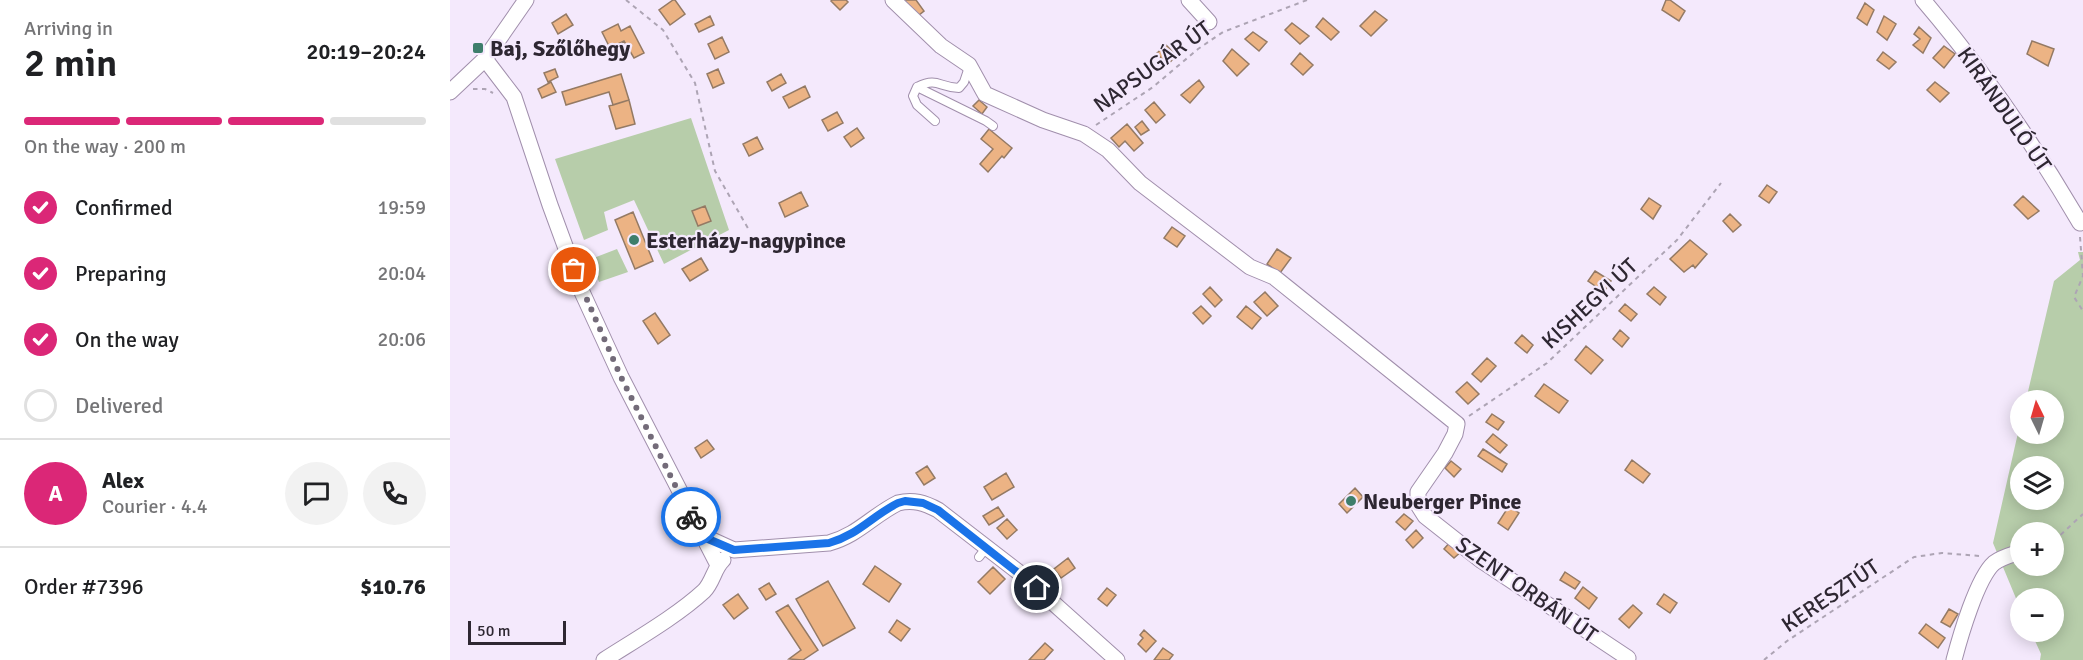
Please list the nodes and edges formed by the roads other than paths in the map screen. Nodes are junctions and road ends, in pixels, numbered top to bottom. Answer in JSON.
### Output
{"nodes":[{"id":1,"x":526,"y":0,"type":"edge"},
{"id":2,"x":893,"y":0,"type":"edge"},
{"id":3,"x":1189,"y":0,"type":"edge"},
{"id":4,"x":1923,"y":0,"type":"edge"},
{"id":5,"x":1209,"y":22,"type":"dead end"},
{"id":6,"x":485,"y":59,"type":"junction"},
{"id":7,"x":969,"y":65,"type":"junction"},
{"id":8,"x":917,"y":87,"type":"junction"},
{"id":9,"x":450,"y":92,"type":"edge"},
{"id":10,"x":935,"y":121,"type":"dead end"},
{"id":11,"x":993,"y":126,"type":"dead end"},
{"id":12,"x":2080,"y":222,"type":"road end"},
{"id":13,"x":701,"y":536,"type":"junction"},
{"id":14,"x":734,"y":550,"type":"junction"},
{"id":15,"x":2010,"y":556,"type":"edge"},
{"id":16,"x":718,"y":566,"type":"junction"},
{"id":17,"x":1628,"y":658,"type":"dead end"},
{"id":18,"x":604,"y":660,"type":"edge"},
{"id":19,"x":1117,"y":660,"type":"edge"},
{"id":20,"x":1954,"y":660,"type":"edge"}],
"edges":[{"from":1,"to":6,"type":"street"},
{"from":2,"to":7,"type":"street"},
{"from":3,"to":5,"type":"street"},
{"from":4,"to":12,"type":"street","name":"KIRÁNDULÓ ÚT"},
{"from":6,"to":9,"type":"street"},
{"from":6,"to":13,"type":"street"},
{"from":7,"to":8,"type":"lane"},
{"from":7,"to":17,"type":"street","name":"SZENT ORBÁN ÚT"},
{"from":8,"to":10,"type":"lane"},
{"from":8,"to":11,"type":"lane"},
{"from":13,"to":14,"type":"street"},
{"from":13,"to":16,"type":"street"},
{"from":14,"to":16,"type":"street"},
{"from":14,"to":19,"type":"street"},
{"from":15,"to":20,"type":"street"},
{"from":16,"to":18,"type":"street"}]}
